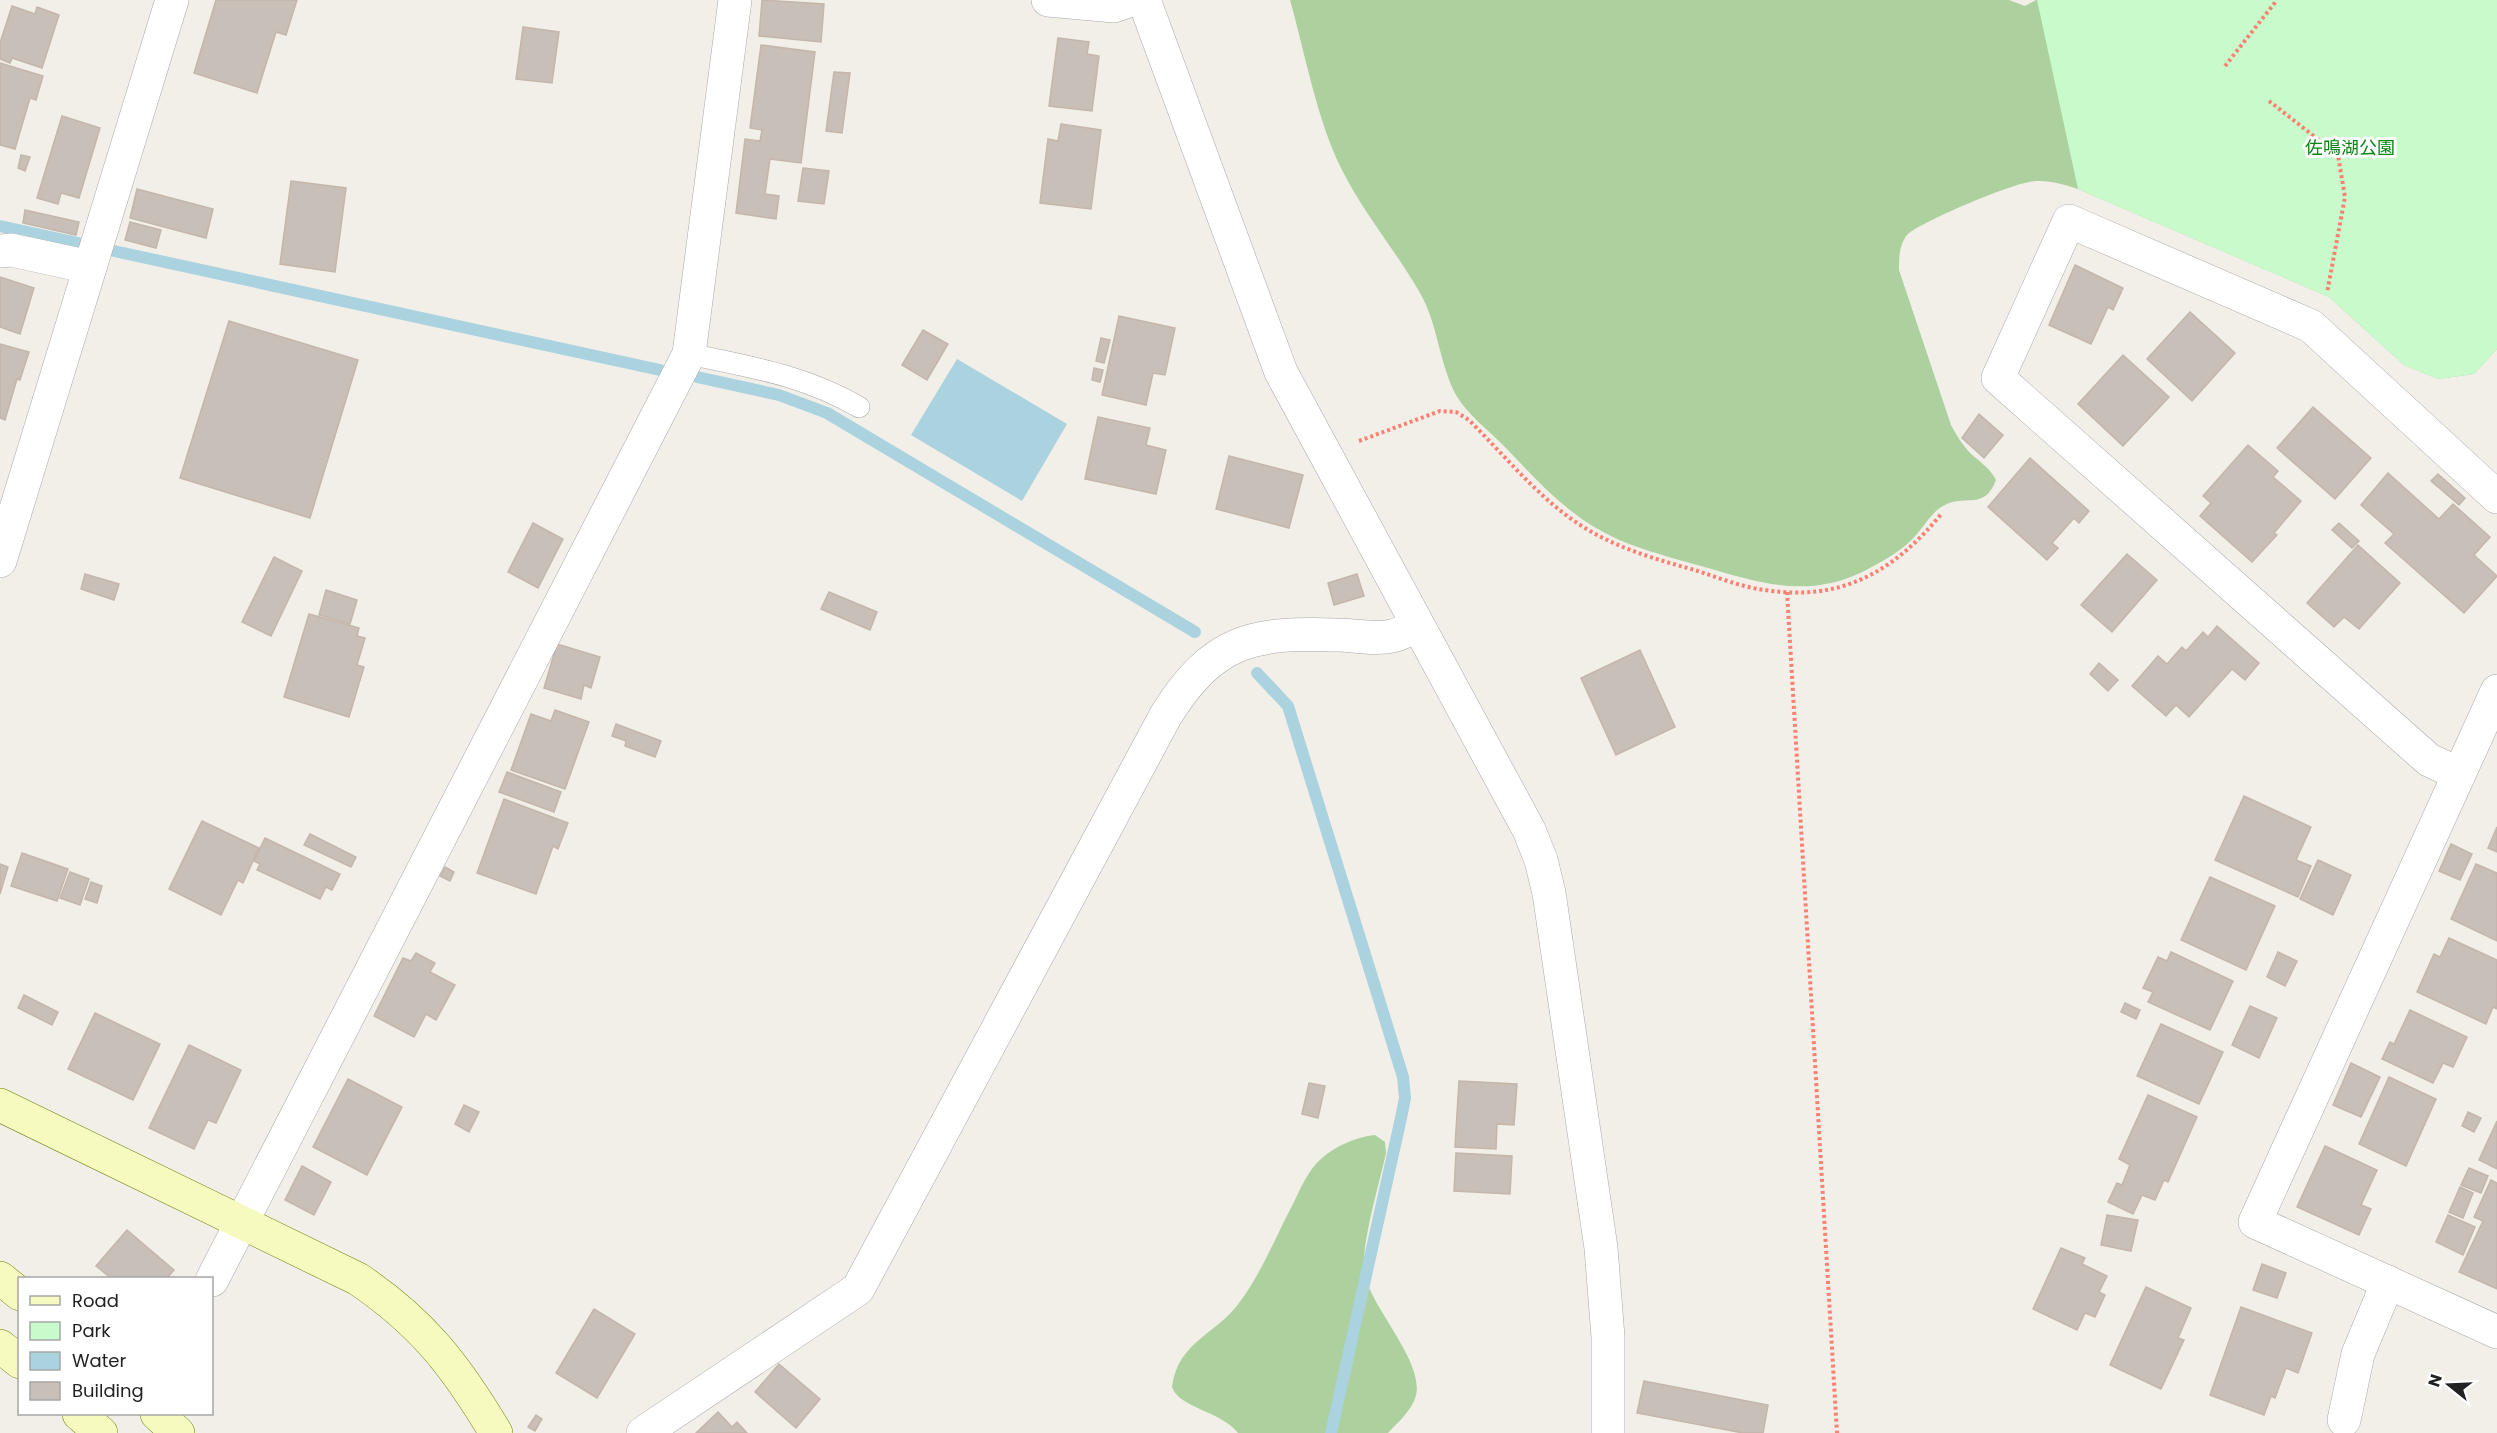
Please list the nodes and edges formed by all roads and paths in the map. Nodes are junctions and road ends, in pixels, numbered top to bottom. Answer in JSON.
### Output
{"nodes":[{"id":1,"x":172,"y":0,"type":"edge"},
{"id":2,"x":735,"y":0,"type":"edge"},
{"id":3,"x":1048,"y":0,"type":"edge"},
{"id":4,"x":1131,"y":0,"type":"edge"},
{"id":5,"x":1144,"y":0,"type":"edge"},
{"id":6,"x":2277,"y":0,"type":"edge"},
{"id":7,"x":2225,"y":66,"type":"dead end"},
{"id":8,"x":2269,"y":101,"type":"dead end"},
{"id":9,"x":0,"y":251,"type":"edge"},
{"id":10,"x":90,"y":267,"type":"junction"},
{"id":11,"x":2326,"y":296,"type":"dead end"},
{"id":12,"x":689,"y":354,"type":"junction"},
{"id":13,"x":859,"y":407,"type":"dead end"},
{"id":14,"x":1325,"y":454,"type":"junction"},
{"id":15,"x":2497,"y":496,"type":"edge"},
{"id":16,"x":1942,"y":513,"type":"dead end"},
{"id":17,"x":0,"y":561,"type":"edge"},
{"id":18,"x":1787,"y":592,"type":"junction"},
{"id":19,"x":1418,"y":626,"type":"junction"},
{"id":20,"x":2497,"y":691,"type":"edge"},
{"id":21,"x":2459,"y":774,"type":"junction"},
{"id":22,"x":0,"y":1106,"type":"edge"},
{"id":23,"x":242,"y":1222,"type":"junction"},
{"id":24,"x":0,"y":1278,"type":"edge"},
{"id":25,"x":213,"y":1278,"type":"edge"},
{"id":26,"x":2388,"y":1282,"type":"junction"},
{"id":27,"x":18,"y":1292,"type":"edge"},
{"id":28,"x":2497,"y":1332,"type":"edge"},
{"id":29,"x":0,"y":1346,"type":"edge"},
{"id":30,"x":18,"y":1360,"type":"edge"},
{"id":31,"x":81,"y":1415,"type":"edge"},
{"id":32,"x":159,"y":1415,"type":"edge"},
{"id":33,"x":2344,"y":1420,"type":"dead end"},
{"id":34,"x":101,"y":1433,"type":"edge"},
{"id":35,"x":178,"y":1433,"type":"edge"},
{"id":36,"x":496,"y":1433,"type":"edge"},
{"id":37,"x":643,"y":1433,"type":"edge"},
{"id":38,"x":1608,"y":1433,"type":"edge"},
{"id":39,"x":1837,"y":1433,"type":"edge"}],
"edges":[{"from":1,"to":10,"type":"street"},
{"from":2,"to":12,"type":"street"},
{"from":3,"to":4,"type":"street"},
{"from":5,"to":14,"type":"street"},
{"from":6,"to":7,"type":"path"},
{"from":8,"to":11,"type":"path"},
{"from":9,"to":10,"type":"street"},
{"from":10,"to":17,"type":"street"},
{"from":12,"to":13,"type":"lane"},
{"from":12,"to":23,"type":"street"},
{"from":14,"to":18,"type":"path"},
{"from":14,"to":19,"type":"street"},
{"from":15,"to":21,"type":"street"},
{"from":16,"to":18,"type":"path"},
{"from":18,"to":39,"type":"path"},
{"from":19,"to":37,"type":"street"},
{"from":19,"to":38,"type":"street"},
{"from":20,"to":21,"type":"street"},
{"from":21,"to":26,"type":"street"},
{"from":22,"to":23,"type":"street"},
{"from":23,"to":25,"type":"street"},
{"from":23,"to":36,"type":"street"},
{"from":24,"to":27,"type":"street"},
{"from":26,"to":28,"type":"street"},
{"from":26,"to":33,"type":"street"},
{"from":29,"to":30,"type":"street"},
{"from":31,"to":34,"type":"street"},
{"from":32,"to":35,"type":"street"}]}
